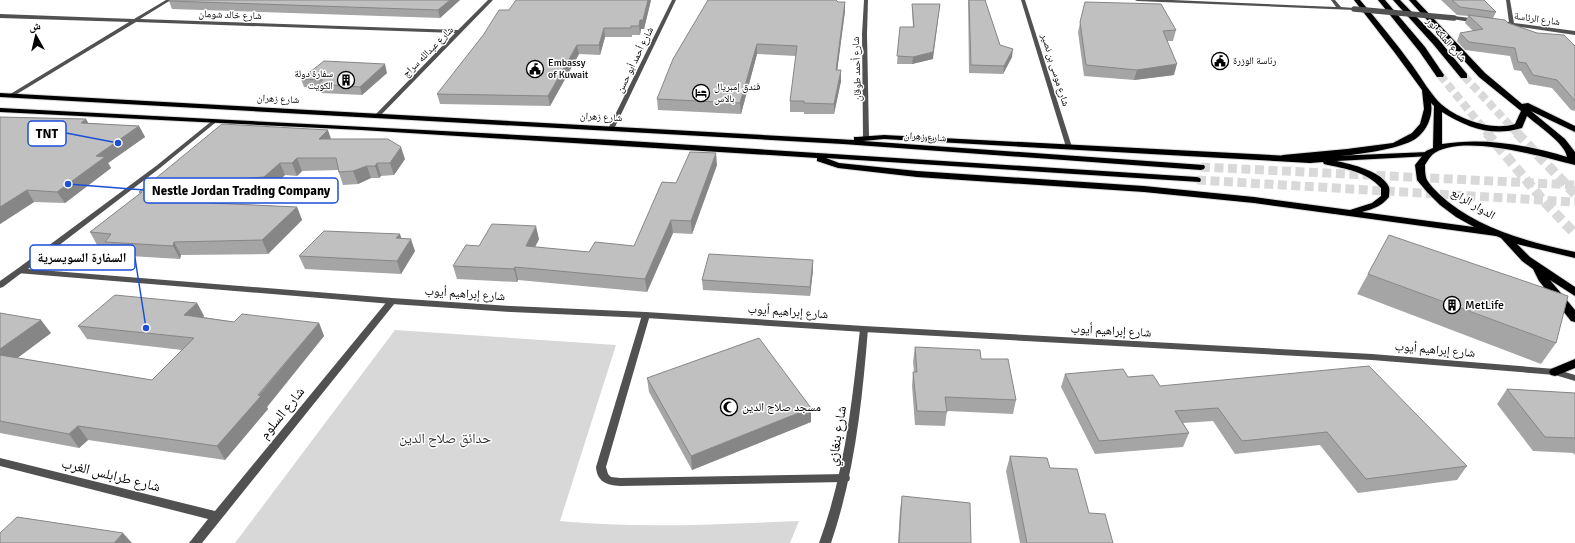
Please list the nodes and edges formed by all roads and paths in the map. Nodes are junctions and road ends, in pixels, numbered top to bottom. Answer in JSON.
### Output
{"nodes":[{"id":1,"x":169,"y":0,"type":"edge"},
{"id":2,"x":491,"y":0,"type":"edge"},
{"id":3,"x":674,"y":0,"type":"edge"},
{"id":4,"x":866,"y":0,"type":"edge"},
{"id":5,"x":1023,"y":0,"type":"edge"},
{"id":6,"x":1137,"y":0,"type":"edge"},
{"id":7,"x":1333,"y":0,"type":"edge"},
{"id":8,"x":1357,"y":0,"type":"edge"},
{"id":9,"x":1381,"y":0,"type":"edge"},
{"id":10,"x":1396,"y":0,"type":"edge"},
{"id":11,"x":1412,"y":0,"type":"edge"},
{"id":12,"x":1508,"y":0,"type":"edge"},
{"id":13,"x":1339,"y":8,"type":"junction"},
{"id":14,"x":0,"y":16,"type":"edge"},
{"id":15,"x":136,"y":20,"type":"junction"},
{"id":16,"x":1485,"y":21,"type":"edge"},
{"id":17,"x":1493,"y":22,"type":"edge"},
{"id":18,"x":1512,"y":24,"type":"junction"},
{"id":19,"x":460,"y":32,"type":"junction"},
{"id":20,"x":1575,"y":33,"type":"edge"},
{"id":21,"x":1440,"y":74,"type":"tunnel mouth"},
{"id":22,"x":1464,"y":76,"type":"tunnel mouth"},
{"id":23,"x":1426,"y":90,"type":"junction"},
{"id":24,"x":0,"y":95,"type":"edge"},
{"id":25,"x":10,"y":96,"type":"junction"},
{"id":26,"x":1507,"y":97,"type":"junction"},
{"id":27,"x":1438,"y":106,"type":"junction"},
{"id":28,"x":0,"y":110,"type":"edge"},
{"id":29,"x":1525,"y":111,"type":"junction"},
{"id":30,"x":376,"y":116,"type":"junction"},
{"id":31,"x":213,"y":122,"type":"junction"},
{"id":32,"x":611,"y":129,"type":"junction"},
{"id":33,"x":1575,"y":129,"type":"edge"},
{"id":34,"x":866,"y":137,"type":"junction"},
{"id":35,"x":843,"y":142,"type":"junction"},
{"id":36,"x":1069,"y":146,"type":"junction"},
{"id":37,"x":1438,"y":149,"type":"junction"},
{"id":38,"x":807,"y":154,"type":"junction"},
{"id":39,"x":1428,"y":154,"type":"junction"},
{"id":40,"x":1283,"y":158,"type":"junction"},
{"id":41,"x":1310,"y":160,"type":"junction"},
{"id":42,"x":1573,"y":162,"type":"edge"},
{"id":43,"x":1201,"y":167,"type":"tunnel mouth"},
{"id":44,"x":1197,"y":180,"type":"tunnel mouth"},
{"id":45,"x":1350,"y":212,"type":"junction"},
{"id":46,"x":1500,"y":234,"type":"junction"},
{"id":47,"x":1575,"y":255,"type":"edge"},
{"id":48,"x":1537,"y":266,"type":"junction"},
{"id":49,"x":20,"y":271,"type":"junction"},
{"id":50,"x":0,"y":285,"type":"edge"},
{"id":51,"x":1575,"y":292,"type":"edge"},
{"id":52,"x":392,"y":301,"type":"junction"},
{"id":53,"x":646,"y":315,"type":"junction"},
{"id":54,"x":1575,"y":318,"type":"edge"},
{"id":55,"x":864,"y":329,"type":"junction"},
{"id":56,"x":1575,"y":363,"type":"edge"},
{"id":57,"x":1555,"y":372,"type":"junction"},
{"id":58,"x":1575,"y":378,"type":"edge"},
{"id":59,"x":0,"y":462,"type":"edge"},
{"id":60,"x":845,"y":478,"type":"junction"},
{"id":61,"x":216,"y":516,"type":"junction"},
{"id":62,"x":195,"y":543,"type":"edge"},
{"id":63,"x":825,"y":543,"type":"edge"}],
"edges":[{"from":1,"to":15,"type":"street"},
{"from":2,"to":19,"type":"street","name":"شارع عبدالله سراج"},
{"from":3,"to":32,"type":"street","name":"شارع أحمد أبو حسن"},
{"from":4,"to":34,"type":"street","name":"شارع أحمد طوقان"},
{"from":5,"to":36,"type":"street","name":"شارع موسى بن نصير"},
{"from":6,"to":13,"type":"street"},
{"from":7,"to":13,"type":"street"},
{"from":8,"to":23,"type":"highway"},
{"from":9,"to":21,"type":"highway","name":"شارع الملكة نور"},
{"from":10,"to":22,"type":"highway","name":"شارع الملكة نور"},
{"from":11,"to":26,"type":"highway"},
{"from":12,"to":18,"type":"street"},
{"from":13,"to":16,"type":"street","bridge":true},
{"from":14,"to":15,"type":"street","name":"شارع خالد شومان"},
{"from":15,"to":19,"type":"street","name":"شارع خالد شومان"},
{"from":15,"to":25,"type":"street"},
{"from":17,"to":18,"type":"street","name":"شارع الرئاسة"},
{"from":18,"to":20,"type":"street","name":"شارع الرئاسة"},
{"from":19,"to":30,"type":"street","name":"شارع عبدالله سراج"},
{"from":23,"to":27,"type":"highway"},
{"from":23,"to":40,"type":"highway"},
{"from":24,"to":25,"type":"main road","name":"شارع زهران"},
{"from":25,"to":30,"type":"main road","name":"شارع زهران"},
{"from":26,"to":29,"type":"highway"},
{"from":26,"to":33,"type":"highway"},
{"from":27,"to":29,"type":"highway"},
{"from":27,"to":37,"type":"highway"},
{"from":28,"to":31,"type":"main road"},
{"from":29,"to":42,"type":"highway"},
{"from":30,"to":32,"type":"main road","name":"شارع زهران"},
{"from":31,"to":38,"type":"main road"},
{"from":31,"to":49,"type":"street"},
{"from":32,"to":35,"type":"main road","name":"شارع زهران"},
{"from":34,"to":35,"type":"main road"},
{"from":34,"to":36,"type":"main road"},
{"from":35,"to":43,"type":"main road","name":"شارع زهران"},
{"from":36,"to":40,"type":"main road"},
{"from":37,"to":39,"type":"highway"},
{"from":37,"to":42,"type":"highway"},
{"from":38,"to":44,"type":"main road"},
{"from":38,"to":45,"type":"main road"},
{"from":39,"to":41,"type":"main road"},
{"from":39,"to":46,"type":"highway","name":"الدوار الرابع"},
{"from":40,"to":41,"type":"main road"},
{"from":41,"to":45,"type":"main road"},
{"from":45,"to":46,"type":"main road"},
{"from":46,"to":47,"type":"highway","name":"الدوار الرابع"},
{"from":46,"to":48,"type":"highway"},
{"from":48,"to":51,"type":"highway"},
{"from":48,"to":54,"type":"highway"},
{"from":49,"to":50,"type":"street"},
{"from":49,"to":52,"type":"street","name":"شارع إبراهيم أيوب"},
{"from":52,"to":53,"type":"street","name":"شارع إبراهيم أيوب"},
{"from":52,"to":61,"type":"street","name":"شارع السلوم"},
{"from":53,"to":55,"type":"street","name":"شارع إبراهيم أيوب"},
{"from":53,"to":60,"type":"street"},
{"from":55,"to":57,"type":"street","name":"شارع إبراهيم أيوب"},
{"from":55,"to":60,"type":"street","name":"شارع بنغازي"},
{"from":56,"to":57,"type":"highway"},
{"from":57,"to":58,"type":"street","name":"شارع إبراهيم أيوب"},
{"from":59,"to":61,"type":"street","name":"شارع طرابلس الغرب"},
{"from":60,"to":63,"type":"street","name":"شارع بنغازي"},
{"from":61,"to":62,"type":"street","name":"شارع السلوم"}]}
